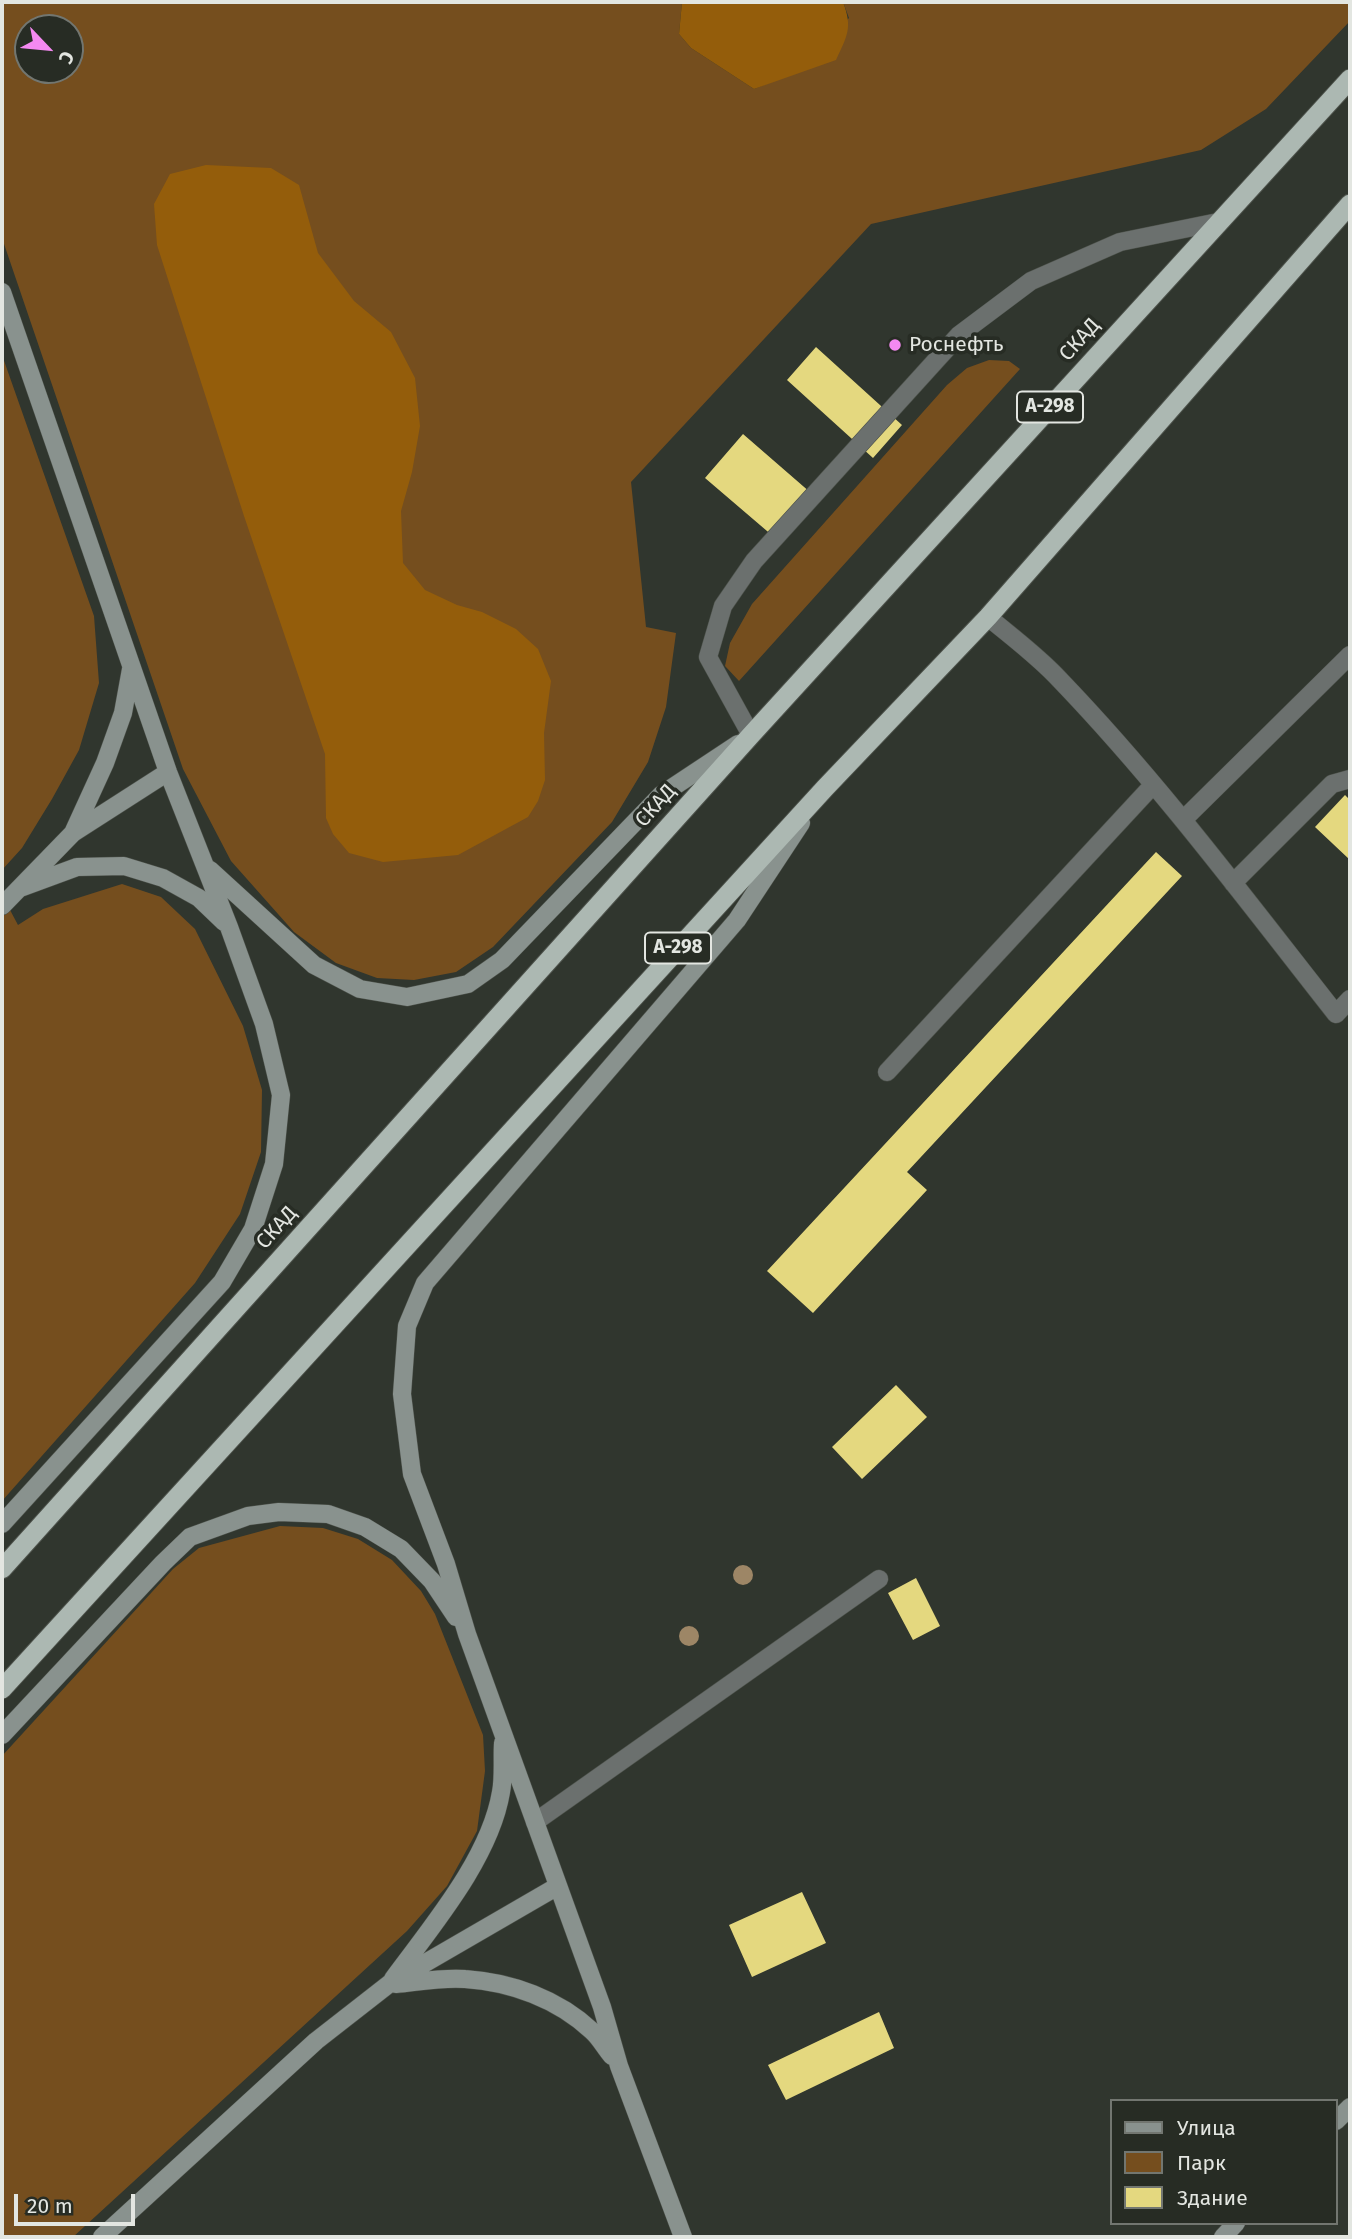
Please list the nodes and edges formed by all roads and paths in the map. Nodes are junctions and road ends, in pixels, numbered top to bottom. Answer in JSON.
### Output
{"nodes":[{"id":1,"x":1350,"y":79,"type":"edge"},
{"id":2,"x":1350,"y":204,"type":"edge"},
{"id":3,"x":1218,"y":222,"type":"junction"},
{"id":4,"x":2,"y":292,"type":"edge"},
{"id":5,"x":988,"y":617,"type":"junction"},
{"id":6,"x":1350,"y":656,"type":"edge"},
{"id":7,"x":131,"y":666,"type":"junction"},
{"id":8,"x":751,"y":735,"type":"junction"},
{"id":9,"x":168,"y":772,"type":"junction"},
{"id":10,"x":1350,"y":779,"type":"edge"},
{"id":11,"x":1153,"y":785,"type":"junction"},
{"id":12,"x":825,"y":788,"type":"junction"},
{"id":13,"x":1183,"y":820,"type":"junction"},
{"id":14,"x":73,"y":833,"type":"junction"},
{"id":15,"x":205,"y":865,"type":"junction"},
{"id":16,"x":1233,"y":883,"type":"junction"},
{"id":17,"x":20,"y":888,"type":"junction"},
{"id":18,"x":2,"y":906,"type":"edge"},
{"id":19,"x":229,"y":926,"type":"junction"},
{"id":20,"x":1350,"y":999,"type":"edge"},
{"id":21,"x":887,"y":1072,"type":"dead end"},
{"id":22,"x":2,"y":1524,"type":"edge"},
{"id":23,"x":2,"y":1569,"type":"edge"},
{"id":24,"x":879,"y":1578,"type":"dead end"},
{"id":25,"x":467,"y":1634,"type":"junction"},
{"id":26,"x":2,"y":1689,"type":"edge"},
{"id":27,"x":504,"y":1734,"type":"junction"},
{"id":28,"x":2,"y":1735,"type":"edge"},
{"id":29,"x":535,"y":1822,"type":"junction"},
{"id":30,"x":558,"y":1886,"type":"junction"},
{"id":31,"x":389,"y":1984,"type":"junction"},
{"id":32,"x":619,"y":2066,"type":"junction"},
{"id":33,"x":102,"y":2237,"type":"edge"},
{"id":34,"x":682,"y":2237,"type":"edge"}],
"edges":[{"from":1,"to":3,"type":"highway","name":"СКАД","number":"А-298"},
{"from":2,"to":5,"type":"highway","number":"А-298"},
{"from":3,"to":8,"type":"highway","name":"СКАД","number":"А-298"},
{"from":3,"to":8,"type":"lane"},
{"from":4,"to":7,"type":"main road"},
{"from":5,"to":11,"type":"lane"},
{"from":5,"to":12,"type":"highway","number":"А-298"},
{"from":6,"to":13,"type":"lane"},
{"from":7,"to":9,"type":"main road"},
{"from":7,"to":14,"type":"main road"},
{"from":8,"to":15,"type":"main road"},
{"from":8,"to":23,"type":"highway","name":"СКАД","number":"А-298"},
{"from":9,"to":14,"type":"main road"},
{"from":9,"to":15,"type":"main road"},
{"from":10,"to":16,"type":"lane"},
{"from":11,"to":13,"type":"lane"},
{"from":11,"to":21,"type":"lane"},
{"from":12,"to":25,"type":"main road"},
{"from":12,"to":26,"type":"highway","number":"А-298"},
{"from":13,"to":16,"type":"lane"},
{"from":14,"to":17,"type":"main road"},
{"from":15,"to":19,"type":"main road"},
{"from":16,"to":20,"type":"lane"},
{"from":17,"to":18,"type":"main road"},
{"from":17,"to":19,"type":"main road"},
{"from":19,"to":22,"type":"main road"},
{"from":24,"to":29,"type":"lane"},
{"from":25,"to":27,"type":"main road"},
{"from":25,"to":28,"type":"main road"},
{"from":27,"to":29,"type":"main road"},
{"from":27,"to":31,"type":"main road"},
{"from":29,"to":30,"type":"main road"},
{"from":30,"to":31,"type":"main road"},
{"from":30,"to":32,"type":"main road"},
{"from":31,"to":32,"type":"main road"},
{"from":31,"to":33,"type":"main road"},
{"from":32,"to":34,"type":"main road"}]}
